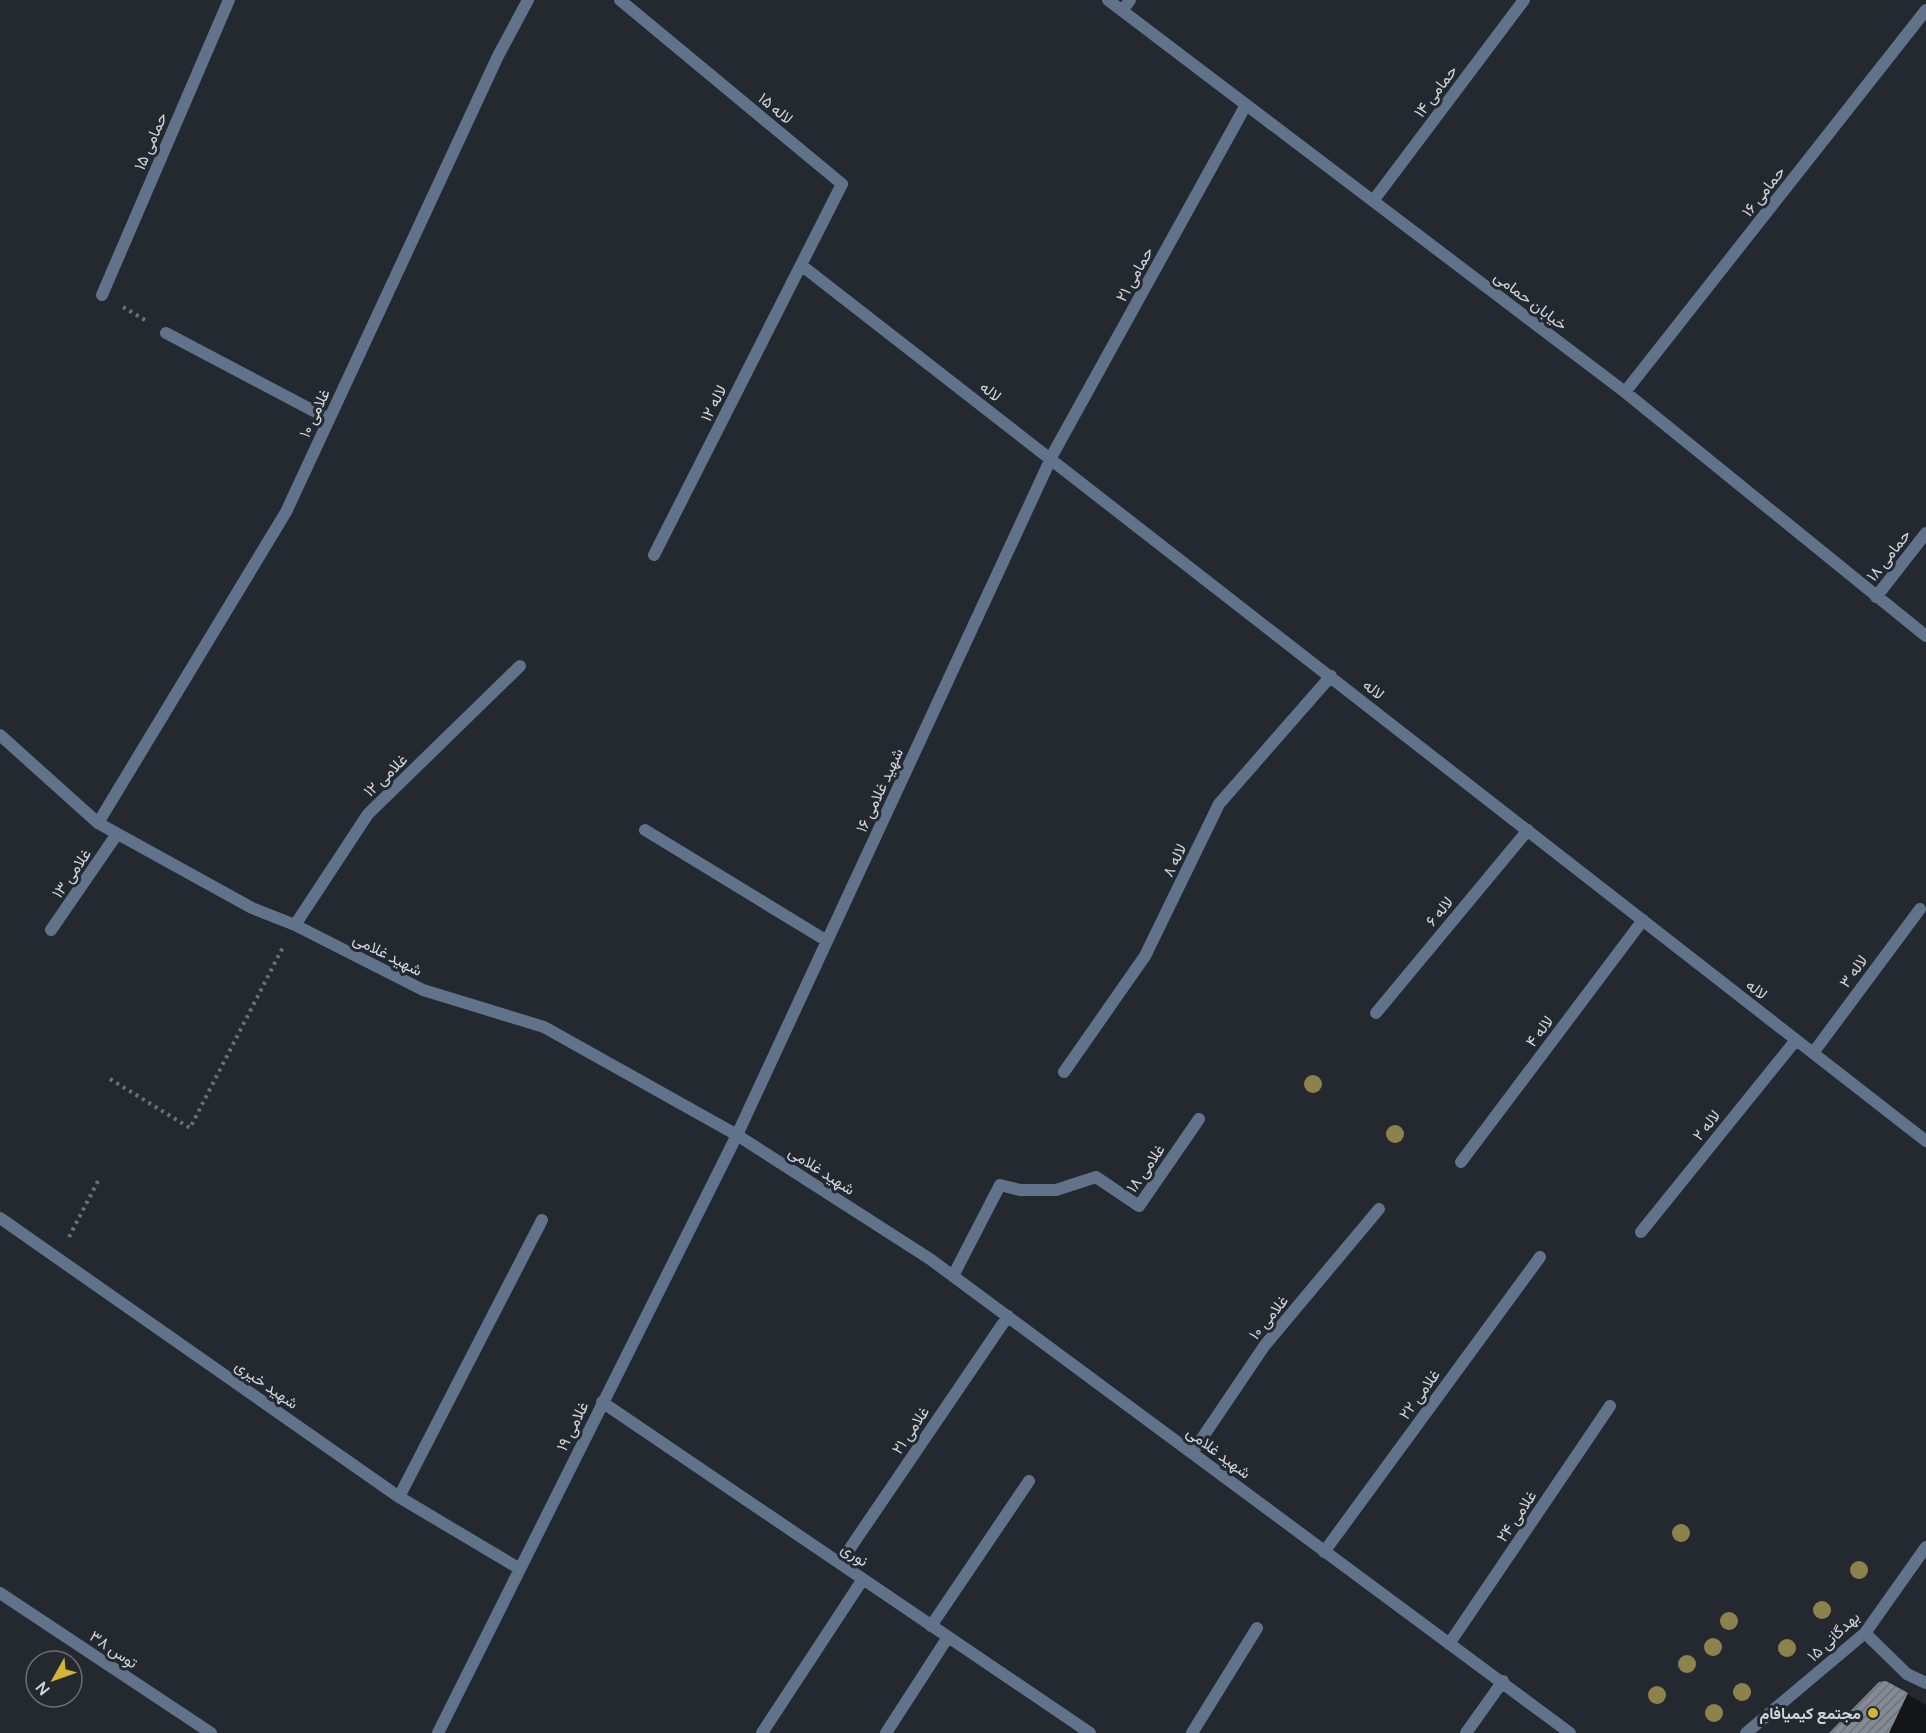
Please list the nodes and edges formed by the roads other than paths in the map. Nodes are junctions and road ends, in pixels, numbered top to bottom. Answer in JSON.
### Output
{"nodes":[{"id":1,"x":229,"y":0,"type":"edge"},
{"id":2,"x":528,"y":0,"type":"edge"},
{"id":3,"x":620,"y":0,"type":"edge"},
{"id":4,"x":1108,"y":0,"type":"edge"},
{"id":5,"x":1130,"y":0,"type":"edge"},
{"id":6,"x":1524,"y":0,"type":"edge"},
{"id":7,"x":1122,"y":10,"type":"junction"},
{"id":8,"x":1926,"y":10,"type":"edge"},
{"id":9,"x":1246,"y":105,"type":"junction"},
{"id":10,"x":1373,"y":201,"type":"junction"},
{"id":11,"x":801,"y":265,"type":"junction"},
{"id":12,"x":102,"y":295,"type":"road end"},
{"id":13,"x":166,"y":333,"type":"road end"},
{"id":14,"x":1625,"y":392,"type":"junction"},
{"id":15,"x":329,"y":419,"type":"junction"},
{"id":16,"x":1051,"y":459,"type":"junction"},
{"id":17,"x":1926,"y":533,"type":"edge"},
{"id":18,"x":654,"y":555,"type":"dead end"},
{"id":19,"x":1876,"y":597,"type":"junction"},
{"id":20,"x":1926,"y":636,"type":"edge"},
{"id":21,"x":520,"y":666,"type":"dead end"},
{"id":22,"x":1331,"y":676,"type":"junction"},
{"id":23,"x":0,"y":735,"type":"edge"},
{"id":24,"x":98,"y":823,"type":"junction"},
{"id":25,"x":645,"y":830,"type":"dead end"},
{"id":26,"x":1528,"y":831,"type":"junction"},
{"id":27,"x":117,"y":834,"type":"junction"},
{"id":28,"x":1920,"y":909,"type":"dead end"},
{"id":29,"x":1643,"y":920,"type":"junction"},
{"id":30,"x":295,"y":925,"type":"junction"},
{"id":31,"x":51,"y":930,"type":"dead end"},
{"id":32,"x":827,"y":941,"type":"junction"},
{"id":33,"x":1376,"y":1013,"type":"dead end"},
{"id":34,"x":1796,"y":1040,"type":"junction"},
{"id":35,"x":1814,"y":1053,"type":"junction"},
{"id":36,"x":1064,"y":1072,"type":"dead end"},
{"id":37,"x":1198,"y":1119,"type":"dead end"},
{"id":38,"x":737,"y":1135,"type":"junction"},
{"id":39,"x":1926,"y":1141,"type":"edge"},
{"id":40,"x":1461,"y":1162,"type":"dead end"},
{"id":41,"x":1379,"y":1209,"type":"dead end"},
{"id":42,"x":0,"y":1218,"type":"edge"},
{"id":43,"x":542,"y":1220,"type":"dead end"},
{"id":44,"x":1641,"y":1232,"type":"dead end"},
{"id":45,"x":1540,"y":1257,"type":"dead end"},
{"id":46,"x":953,"y":1276,"type":"junction"},
{"id":47,"x":1008,"y":1316,"type":"junction"},
{"id":48,"x":602,"y":1402,"type":"junction"},
{"id":49,"x":1610,"y":1406,"type":"dead end"},
{"id":50,"x":1192,"y":1453,"type":"junction"},
{"id":51,"x":1029,"y":1481,"type":"dead end"},
{"id":52,"x":399,"y":1497,"type":"junction"},
{"id":53,"x":1926,"y":1547,"type":"edge"},
{"id":54,"x":1324,"y":1552,"type":"junction"},
{"id":55,"x":840,"y":1563,"type":"junction"},
{"id":56,"x":520,"y":1569,"type":"junction"},
{"id":57,"x":863,"y":1579,"type":"junction"},
{"id":58,"x":0,"y":1593,"type":"edge"},
{"id":59,"x":931,"y":1626,"type":"junction"},
{"id":60,"x":1257,"y":1628,"type":"dead end"},
{"id":61,"x":1865,"y":1633,"type":"junction"},
{"id":62,"x":948,"y":1637,"type":"junction"},
{"id":63,"x":1449,"y":1644,"type":"junction"},
{"id":64,"x":1503,"y":1681,"type":"junction"},
{"id":65,"x":1926,"y":1683,"type":"edge"},
{"id":66,"x":1075,"y":1729,"type":"edge"},
{"id":67,"x":211,"y":1733,"type":"edge"},
{"id":68,"x":438,"y":1733,"type":"edge"},
{"id":69,"x":762,"y":1733,"type":"edge"},
{"id":70,"x":886,"y":1733,"type":"edge"},
{"id":71,"x":1090,"y":1733,"type":"edge"},
{"id":72,"x":1192,"y":1733,"type":"edge"},
{"id":73,"x":1466,"y":1733,"type":"edge"},
{"id":74,"x":1570,"y":1733,"type":"edge"},
{"id":75,"x":1746,"y":1733,"type":"edge"}],
"edges":[{"from":1,"to":12,"type":"street","name":"حمامی ۱۵"},
{"from":2,"to":15,"type":"street","name":"غلامی ۱۰"},
{"from":3,"to":11,"type":"street","name":"لاله ۱۵"},
{"from":4,"to":7,"type":"street","name":"خیابان حمامی"},
{"from":5,"to":7,"type":"street"},
{"from":6,"to":10,"type":"street","name":"حمامی ۱۴"},
{"from":7,"to":9,"type":"street","name":"خیابان حمامی"},
{"from":8,"to":14,"type":"street","name":"حمامی ۱۶"},
{"from":9,"to":10,"type":"street","name":"خیابان حمامی"},
{"from":9,"to":16,"type":"street","name":"حمامی ۲۱"},
{"from":10,"to":14,"type":"street","name":"خیابان حمامی"},
{"from":11,"to":16,"type":"street","name":"لاله"},
{"from":11,"to":18,"type":"street","name":"لاله ۱۲"},
{"from":13,"to":15,"type":"street"},
{"from":14,"to":19,"type":"street","name":"خیابان حمامی"},
{"from":15,"to":24,"type":"street","name":"غلامی ۱۰"},
{"from":16,"to":22,"type":"street","name":"لاله"},
{"from":16,"to":32,"type":"street","name":"شهید غلامی ۱۶"},
{"from":17,"to":19,"type":"street","name":"حمامی ۱۸"},
{"from":19,"to":20,"type":"street","name":"خیابان حمامی"},
{"from":21,"to":30,"type":"street","name":"غلامی ۱۲"},
{"from":22,"to":26,"type":"street","name":"لاله"},
{"from":22,"to":36,"type":"street","name":"لاله ۸"},
{"from":23,"to":24,"type":"street","name":"شهید غلامی"},
{"from":24,"to":27,"type":"street","name":"شهید غلامی"},
{"from":25,"to":32,"type":"street"},
{"from":26,"to":29,"type":"street","name":"لاله"},
{"from":26,"to":33,"type":"street","name":"لاله ۶"},
{"from":27,"to":30,"type":"street","name":"شهید غلامی"},
{"from":27,"to":31,"type":"street","name":"غلامی ۱۳"},
{"from":28,"to":35,"type":"street","name":"لاله ۳"},
{"from":29,"to":34,"type":"street","name":"لاله"},
{"from":29,"to":40,"type":"street","name":"لاله ۴"},
{"from":30,"to":38,"type":"street","name":"شهید غلامی"},
{"from":32,"to":38,"type":"street","name":"شهید غلامی ۱۶"},
{"from":34,"to":35,"type":"street","name":"لاله"},
{"from":34,"to":44,"type":"street","name":"لاله ۲"},
{"from":35,"to":39,"type":"street","name":"لاله"},
{"from":37,"to":46,"type":"street","name":"غلامی ۱۸"},
{"from":38,"to":46,"type":"street","name":"شهید غلامی"},
{"from":38,"to":48,"type":"street","name":"غلامی ۱۹"},
{"from":41,"to":50,"type":"street","name":"غلامی ۱۰"},
{"from":42,"to":52,"type":"street","name":"شهید خیری"},
{"from":43,"to":52,"type":"street"},
{"from":45,"to":54,"type":"street","name":"غلامی ۲۲"},
{"from":46,"to":47,"type":"street","name":"شهید غلامی"},
{"from":47,"to":50,"type":"street","name":"شهید غلامی"},
{"from":47,"to":55,"type":"street","name":"غلامی ۲۱"},
{"from":48,"to":55,"type":"street","name":"نوری"},
{"from":48,"to":56,"type":"street","name":"غلامی ۱۹"},
{"from":49,"to":63,"type":"street","name":"غلامی ۲۴"},
{"from":50,"to":54,"type":"street","name":"شهید غلامی"},
{"from":51,"to":59,"type":"street"},
{"from":52,"to":56,"type":"street","name":"شهید خیری"},
{"from":53,"to":61,"type":"street","name":"بهدگانی ۱۵"},
{"from":54,"to":63,"type":"street","name":"شهید غلامی"},
{"from":55,"to":57,"type":"street","name":"نوری"},
{"from":56,"to":68,"type":"street","name":"غلامی ۱۹"},
{"from":57,"to":59,"type":"street","name":"نوری"},
{"from":57,"to":69,"type":"street"},
{"from":58,"to":67,"type":"street","name":"توس ۳۸"},
{"from":59,"to":62,"type":"street","name":"نوری"},
{"from":60,"to":72,"type":"street"},
{"from":61,"to":65,"type":"street"},
{"from":61,"to":75,"type":"street","name":"بهدگانی ۱۵"},
{"from":62,"to":66,"type":"street","name":"نوری"},
{"from":62,"to":70,"type":"street"},
{"from":63,"to":64,"type":"street","name":"شهید غلامی"},
{"from":64,"to":73,"type":"street"},
{"from":64,"to":74,"type":"street","name":"شهید غلامی"},
{"from":66,"to":71,"type":"street","name":"نوری"}]}
